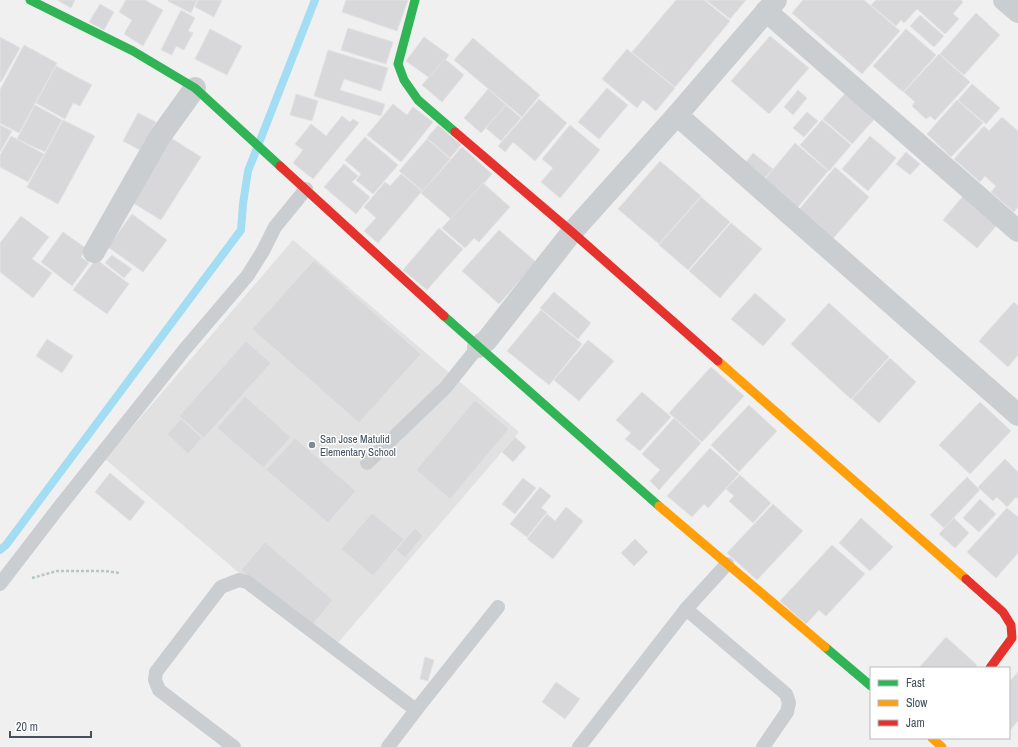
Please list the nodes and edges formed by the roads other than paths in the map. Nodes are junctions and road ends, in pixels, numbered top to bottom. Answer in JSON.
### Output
{"nodes":[{"id":1,"x":30,"y":0,"type":"edge"},
{"id":2,"x":415,"y":0,"type":"edge"},
{"id":3,"x":1004,"y":0,"type":"edge"},
{"id":4,"x":771,"y":6,"type":"edge"},
{"id":5,"x":1018,"y":12,"type":"edge"},
{"id":6,"x":195,"y":88,"type":"junction"},
{"id":7,"x":677,"y":115,"type":"junction"},
{"id":8,"x":306,"y":189,"type":"junction"},
{"id":9,"x":1018,"y":231,"type":"edge"},
{"id":10,"x":572,"y":232,"type":"junction"},
{"id":11,"x":94,"y":252,"type":"dead end"},
{"id":12,"x":478,"y":347,"type":"junction"},
{"id":13,"x":1018,"y":416,"type":"edge"},
{"id":14,"x":367,"y":463,"type":"dead end"},
{"id":15,"x":727,"y":564,"type":"junction"},
{"id":16,"x":0,"y":584,"type":"edge"},
{"id":17,"x":498,"y":607,"type":"dead end"},
{"id":18,"x":686,"y":609,"type":"junction"},
{"id":19,"x":991,"y":667,"type":"edge"},
{"id":20,"x":870,"y":685,"type":"edge"},
{"id":21,"x":416,"y":710,"type":"junction"},
{"id":22,"x":234,"y":747,"type":"edge"},
{"id":23,"x":388,"y":747,"type":"edge"},
{"id":24,"x":579,"y":747,"type":"edge"},
{"id":25,"x":763,"y":747,"type":"edge"}],
"edges":[{"from":1,"to":6,"type":"street"},
{"from":2,"to":10,"type":"street"},
{"from":3,"to":5,"type":"street"},
{"from":4,"to":7,"type":"street"},
{"from":4,"to":9,"type":"street"},
{"from":6,"to":8,"type":"street"},
{"from":6,"to":11,"type":"street"},
{"from":7,"to":10,"type":"street"},
{"from":7,"to":13,"type":"street"},
{"from":8,"to":12,"type":"street"},
{"from":8,"to":16,"type":"lane"},
{"from":10,"to":12,"type":"street"},
{"from":10,"to":19,"type":"street"},
{"from":12,"to":14,"type":"lane"},
{"from":12,"to":15,"type":"street"},
{"from":15,"to":18,"type":"lane"},
{"from":15,"to":20,"type":"street"},
{"from":17,"to":21,"type":"lane"},
{"from":18,"to":24,"type":"lane"},
{"from":18,"to":25,"type":"lane"},
{"from":21,"to":22,"type":"lane"},
{"from":21,"to":23,"type":"lane"}]}
